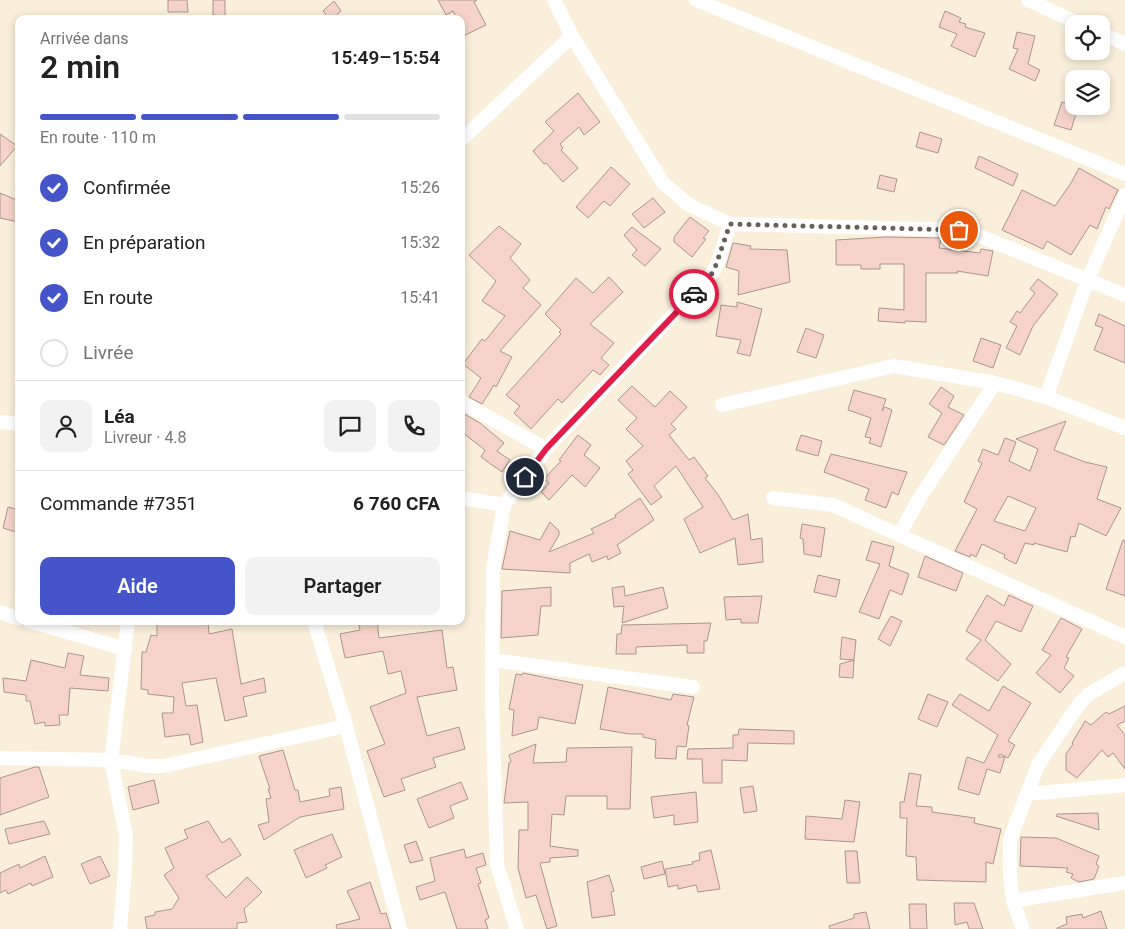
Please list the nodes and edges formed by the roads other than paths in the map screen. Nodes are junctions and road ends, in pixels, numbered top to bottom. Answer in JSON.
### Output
{"nodes":[{"id":1,"x":554,"y":0,"type":"edge"},
{"id":2,"x":696,"y":0,"type":"edge"},
{"id":3,"x":1028,"y":0,"type":"edge"},
{"id":4,"x":1065,"y":17,"type":"edge"},
{"id":5,"x":572,"y":36,"type":"junction"},
{"id":6,"x":1110,"y":37,"type":"edge"},
{"id":7,"x":1125,"y":44,"type":"edge"},
{"id":8,"x":465,"y":136,"type":"edge"},
{"id":9,"x":1125,"y":174,"type":"edge"},
{"id":10,"x":1125,"y":195,"type":"edge"},
{"id":11,"x":730,"y":224,"type":"junction"},
{"id":12,"x":1088,"y":279,"type":"junction"},
{"id":13,"x":1125,"y":295,"type":"edge"},
{"id":14,"x":995,"y":383,"type":"junction"},
{"id":15,"x":1046,"y":397,"type":"junction"},
{"id":16,"x":465,"y":404,"type":"edge"},
{"id":17,"x":722,"y":405,"type":"dead end"},
{"id":18,"x":0,"y":422,"type":"edge"},
{"id":19,"x":15,"y":424,"type":"edge"},
{"id":20,"x":1125,"y":428,"type":"edge"},
{"id":21,"x":546,"y":449,"type":"junction"},
{"id":22,"x":773,"y":498,"type":"dead end"},
{"id":23,"x":465,"y":499,"type":"edge"},
{"id":24,"x":504,"y":505,"type":"junction"},
{"id":25,"x":899,"y":535,"type":"junction"},
{"id":26,"x":0,"y":612,"type":"edge"},
{"id":27,"x":15,"y":618,"type":"edge"},
{"id":28,"x":43,"y":625,"type":"edge"},
{"id":29,"x":128,"y":625,"type":"edge"},
{"id":30,"x":315,"y":625,"type":"edge"},
{"id":31,"x":1125,"y":636,"type":"edge"},
{"id":32,"x":125,"y":648,"type":"junction"},
{"id":33,"x":492,"y":660,"type":"junction"},
{"id":34,"x":1125,"y":673,"type":"edge"},
{"id":35,"x":693,"y":687,"type":"dead end"},
{"id":36,"x":346,"y":726,"type":"junction"},
{"id":37,"x":0,"y":758,"type":"edge"},
{"id":38,"x":112,"y":760,"type":"junction"},
{"id":39,"x":1125,"y":785,"type":"edge"},
{"id":40,"x":1027,"y":794,"type":"junction"},
{"id":41,"x":1125,"y":883,"type":"edge"},
{"id":42,"x":1013,"y":901,"type":"junction"},
{"id":43,"x":120,"y":929,"type":"edge"},
{"id":44,"x":400,"y":929,"type":"edge"},
{"id":45,"x":517,"y":929,"type":"edge"},
{"id":46,"x":1023,"y":929,"type":"edge"}],
"edges":[{"from":1,"to":5,"type":"street"},
{"from":2,"to":9,"type":"street"},
{"from":3,"to":4,"type":"street"},
{"from":5,"to":8,"type":"street"},
{"from":5,"to":11,"type":"street"},
{"from":6,"to":7,"type":"street"},
{"from":10,"to":12,"type":"street"},
{"from":11,"to":12,"type":"street"},
{"from":11,"to":21,"type":"street"},
{"from":12,"to":13,"type":"street"},
{"from":12,"to":15,"type":"street"},
{"from":14,"to":15,"type":"street"},
{"from":14,"to":17,"type":"street"},
{"from":14,"to":25,"type":"street"},
{"from":15,"to":20,"type":"street"},
{"from":16,"to":21,"type":"street"},
{"from":18,"to":19,"type":"street"},
{"from":21,"to":24,"type":"street"},
{"from":22,"to":25,"type":"street"},
{"from":23,"to":24,"type":"street"},
{"from":24,"to":33,"type":"street"},
{"from":25,"to":31,"type":"street"},
{"from":26,"to":27,"type":"street"},
{"from":28,"to":32,"type":"street"},
{"from":29,"to":32,"type":"street"},
{"from":30,"to":36,"type":"street"},
{"from":32,"to":38,"type":"street"},
{"from":33,"to":35,"type":"street"},
{"from":33,"to":45,"type":"street"},
{"from":34,"to":40,"type":"street"},
{"from":36,"to":38,"type":"street"},
{"from":36,"to":44,"type":"street"},
{"from":37,"to":38,"type":"street"},
{"from":38,"to":43,"type":"street"},
{"from":39,"to":40,"type":"street"},
{"from":40,"to":42,"type":"street"},
{"from":41,"to":42,"type":"street"},
{"from":42,"to":46,"type":"street"}]}
